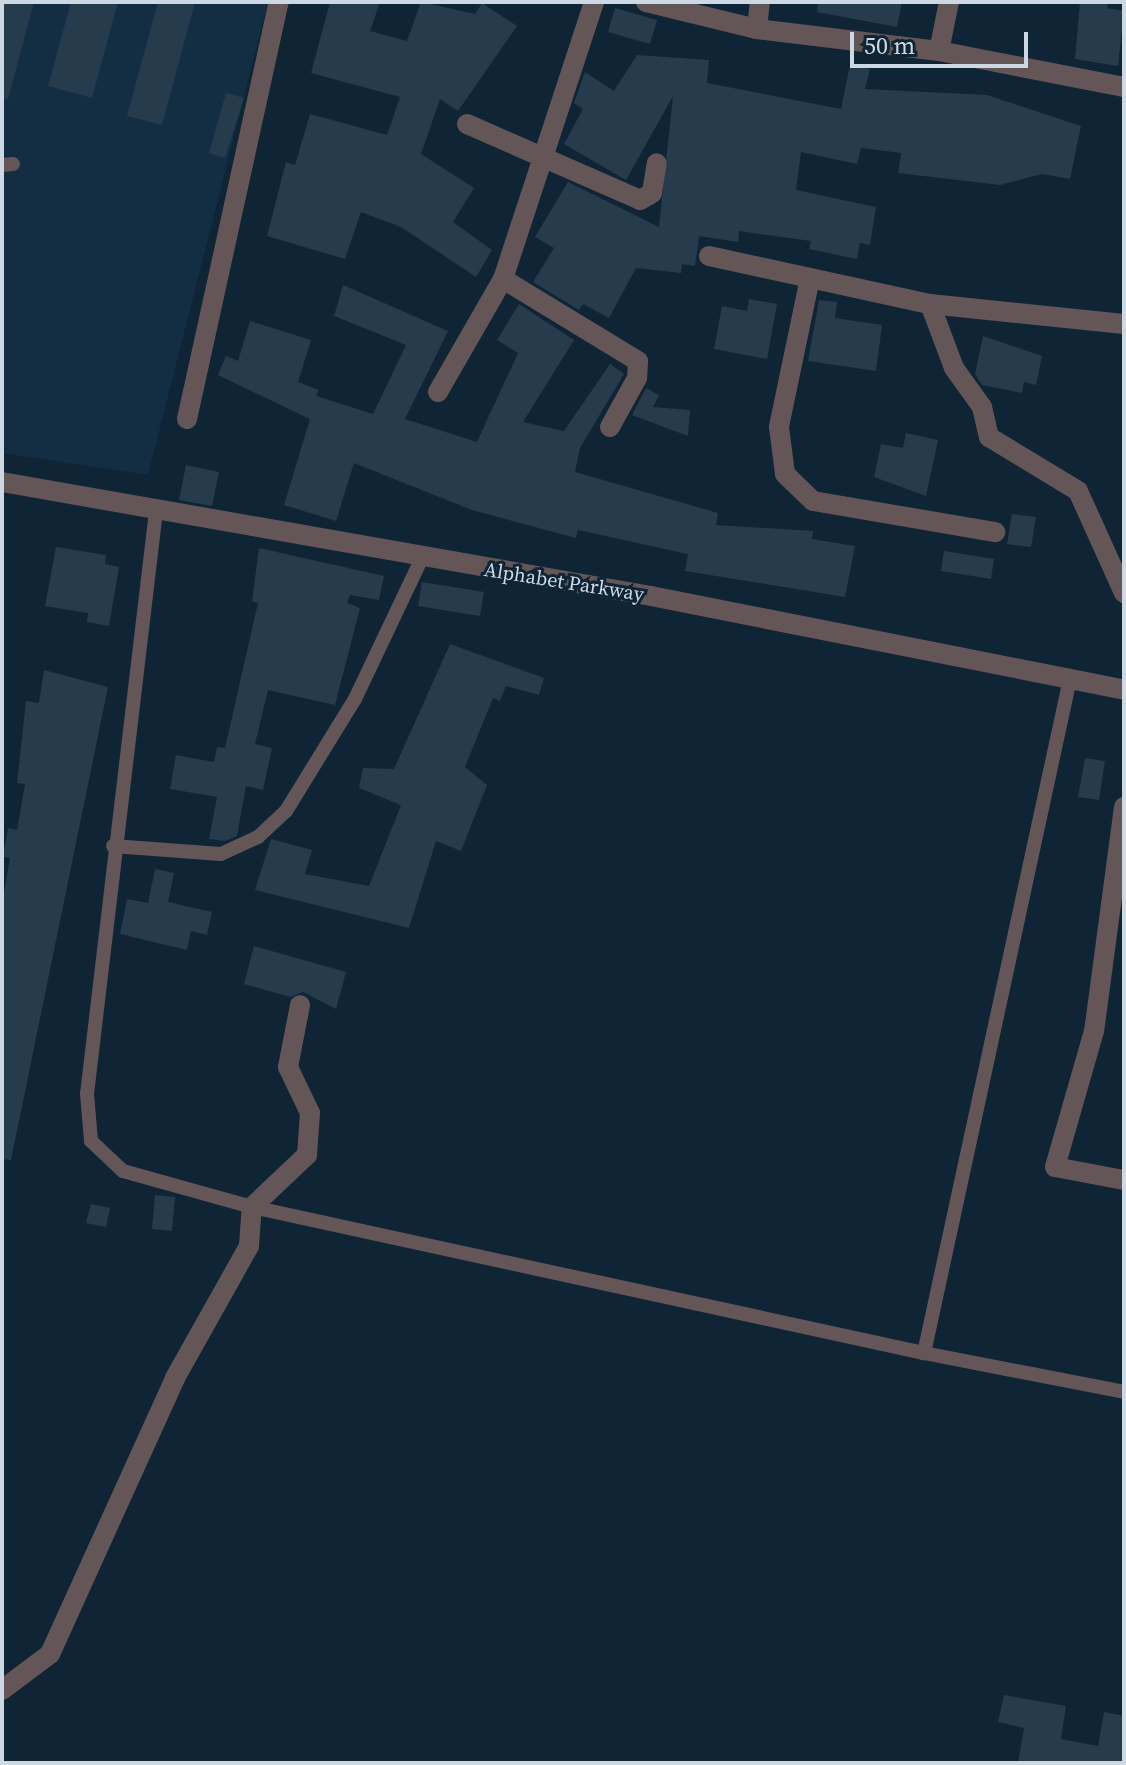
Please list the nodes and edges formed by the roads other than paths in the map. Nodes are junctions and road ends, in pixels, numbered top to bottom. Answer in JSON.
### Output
{"nodes":[{"id":1,"x":279,"y":2,"type":"edge"},
{"id":2,"x":594,"y":2,"type":"edge"},
{"id":3,"x":646,"y":2,"type":"edge"},
{"id":4,"x":760,"y":2,"type":"edge"},
{"id":5,"x":949,"y":2,"type":"edge"},
{"id":6,"x":757,"y":29,"type":"junction"},
{"id":7,"x":939,"y":51,"type":"junction"},
{"id":8,"x":1124,"y":87,"type":"edge"},
{"id":9,"x":467,"y":124,"type":"dead end"},
{"id":10,"x":542,"y":160,"type":"junction"},
{"id":11,"x":657,"y":163,"type":"dead end"},
{"id":12,"x":709,"y":256,"type":"dead end"},
{"id":13,"x":810,"y":278,"type":"junction"},
{"id":14,"x":503,"y":279,"type":"junction"},
{"id":15,"x":930,"y":304,"type":"junction"},
{"id":16,"x":1124,"y":324,"type":"edge"},
{"id":17,"x":438,"y":392,"type":"dead end"},
{"id":18,"x":187,"y":419,"type":"dead end"},
{"id":19,"x":610,"y":427,"type":"dead end"},
{"id":20,"x":2,"y":482,"type":"edge"},
{"id":21,"x":156,"y":511,"type":"junction"},
{"id":22,"x":995,"y":532,"type":"dead end"},
{"id":23,"x":422,"y":558,"type":"junction"},
{"id":24,"x":1124,"y":593,"type":"edge"},
{"id":25,"x":1070,"y":679,"type":"junction"},
{"id":26,"x":1124,"y":690,"type":"edge"},
{"id":27,"x":1124,"y":807,"type":"edge"},
{"id":28,"x":113,"y":846,"type":"junction"},
{"id":29,"x":300,"y":1005,"type":"dead end"},
{"id":30,"x":1124,"y":1180,"type":"edge"},
{"id":31,"x":252,"y":1207,"type":"junction"},
{"id":32,"x":924,"y":1353,"type":"junction"},
{"id":33,"x":1124,"y":1392,"type":"edge"},
{"id":34,"x":2,"y":1690,"type":"edge"}],
"edges":[{"from":1,"to":18,"type":"street"},
{"from":2,"to":10,"type":"street"},
{"from":3,"to":6,"type":"street"},
{"from":4,"to":6,"type":"street"},
{"from":5,"to":7,"type":"street"},
{"from":6,"to":7,"type":"street"},
{"from":7,"to":8,"type":"street"},
{"from":9,"to":10,"type":"street"},
{"from":10,"to":11,"type":"street"},
{"from":10,"to":14,"type":"street"},
{"from":12,"to":13,"type":"street"},
{"from":13,"to":15,"type":"street"},
{"from":13,"to":22,"type":"street"},
{"from":14,"to":17,"type":"street"},
{"from":14,"to":19,"type":"street"},
{"from":15,"to":16,"type":"street"},
{"from":15,"to":24,"type":"street"},
{"from":20,"to":21,"type":"street","name":"Alphabet Parkway"},
{"from":21,"to":23,"type":"street","name":"Alphabet Parkway"},
{"from":21,"to":28,"type":"lane"},
{"from":23,"to":25,"type":"street","name":"Alphabet Parkway"},
{"from":23,"to":28,"type":"lane"},
{"from":25,"to":26,"type":"street","name":"Alphabet Parkway"},
{"from":25,"to":32,"type":"lane"},
{"from":27,"to":30,"type":"street"},
{"from":28,"to":31,"type":"lane"},
{"from":29,"to":31,"type":"street"},
{"from":31,"to":32,"type":"lane"},
{"from":31,"to":34,"type":"street"},
{"from":32,"to":33,"type":"lane"}]}
